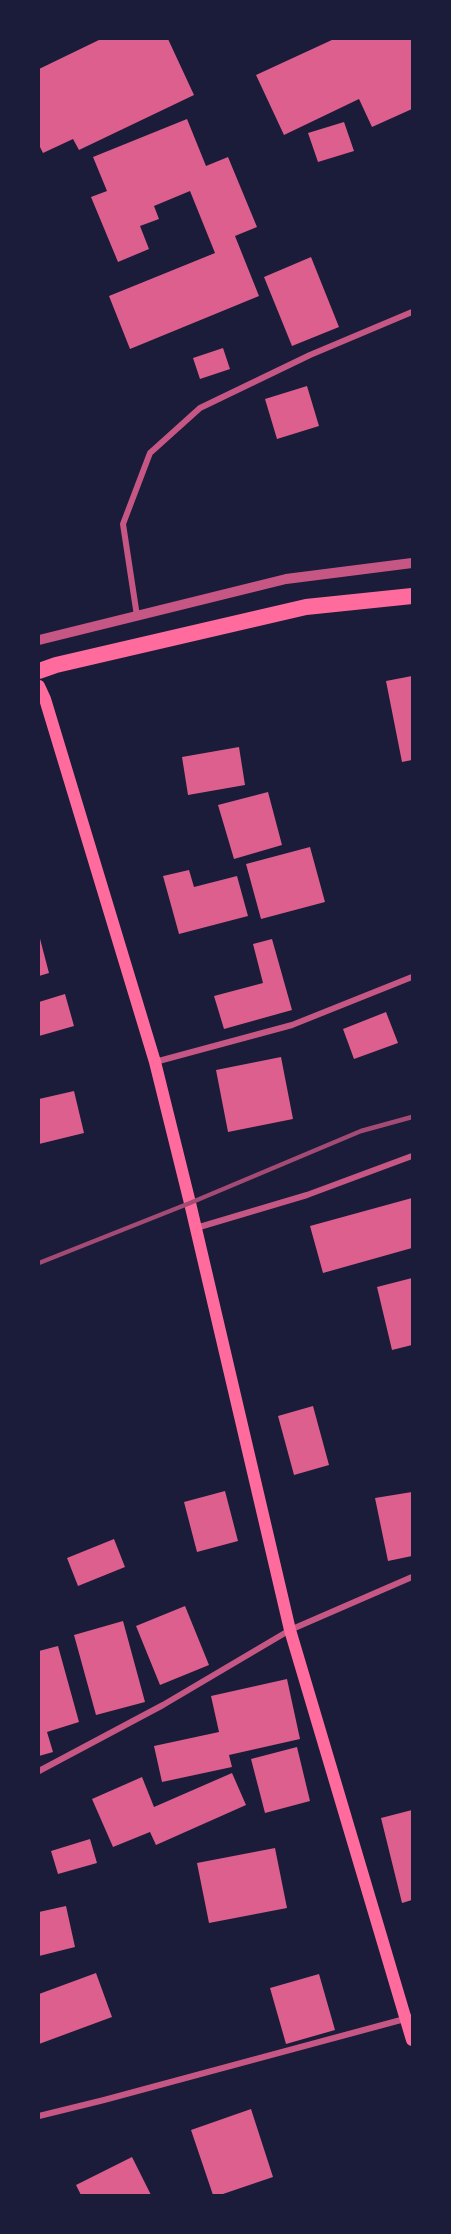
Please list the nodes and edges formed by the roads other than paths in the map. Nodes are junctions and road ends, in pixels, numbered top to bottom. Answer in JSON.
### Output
{"nodes":[{"id":1,"x":412,"y":312,"type":"edge"},
{"id":2,"x":412,"y":563,"type":"edge"},
{"id":3,"x":412,"y":596,"type":"edge"},
{"id":4,"x":136,"y":616,"type":"junction"},
{"id":5,"x":39,"y":640,"type":"edge"},
{"id":6,"x":39,"y":671,"type":"edge"},
{"id":7,"x":39,"y":686,"type":"edge"},
{"id":8,"x":412,"y":977,"type":"edge"},
{"id":9,"x":155,"y":1062,"type":"junction"},
{"id":10,"x":412,"y":1156,"type":"edge"},
{"id":11,"x":196,"y":1228,"type":"junction"},
{"id":12,"x":412,"y":1577,"type":"edge"},
{"id":13,"x":290,"y":1630,"type":"junction"},
{"id":14,"x":39,"y":1771,"type":"edge"},
{"id":15,"x":409,"y":2018,"type":"edge"},
{"id":16,"x":412,"y":2040,"type":"edge"},
{"id":17,"x":39,"y":2116,"type":"edge"}],
"edges":[{"from":1,"to":4,"type":"street"},
{"from":2,"to":4,"type":"street"},
{"from":3,"to":6,"type":"highway"},
{"from":4,"to":5,"type":"street"},
{"from":7,"to":9,"type":"main road"},
{"from":8,"to":9,"type":"street"},
{"from":9,"to":11,"type":"main road"},
{"from":10,"to":11,"type":"street"},
{"from":11,"to":13,"type":"main road"},
{"from":12,"to":13,"type":"street"},
{"from":13,"to":14,"type":"street"},
{"from":13,"to":15,"type":"main road"},
{"from":15,"to":16,"type":"main road"},
{"from":15,"to":17,"type":"street"}]}
